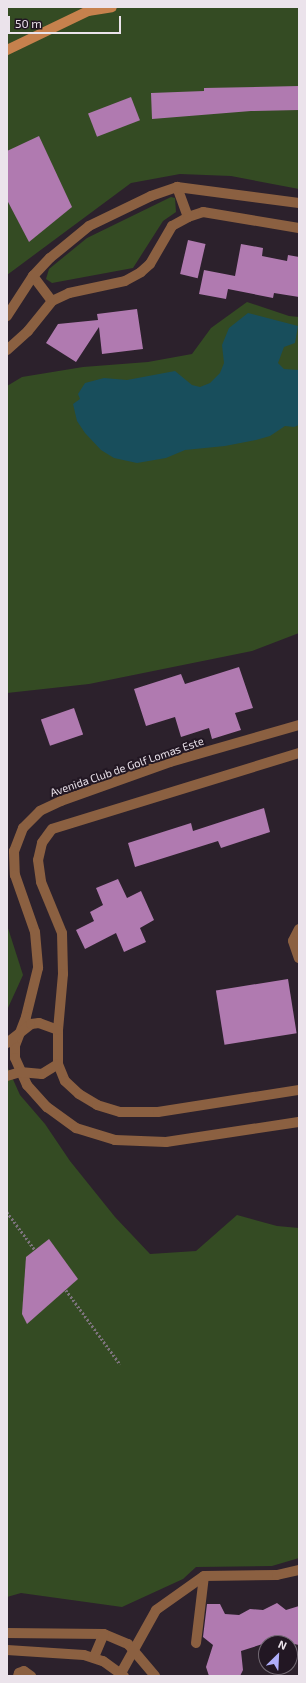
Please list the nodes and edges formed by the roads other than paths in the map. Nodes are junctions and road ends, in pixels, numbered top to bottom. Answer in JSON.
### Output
{"nodes":[{"id":1,"x":112,"y":7,"type":"edge"},
{"id":2,"x":7,"y":50,"type":"edge"},
{"id":3,"x":177,"y":187,"type":"junction"},
{"id":4,"x":299,"y":203,"type":"edge"},
{"id":5,"x":188,"y":217,"type":"junction"},
{"id":6,"x":299,"y":228,"type":"edge"},
{"id":7,"x":32,"y":276,"type":"junction"},
{"id":8,"x":52,"y":301,"type":"junction"},
{"id":9,"x":7,"y":316,"type":"edge"},
{"id":10,"x":7,"y":350,"type":"edge"},
{"id":11,"x":299,"y":725,"type":"edge"},
{"id":12,"x":299,"y":753,"type":"edge"},
{"id":13,"x":299,"y":929,"type":"edge"},
{"id":14,"x":299,"y":958,"type":"edge"},
{"id":15,"x":23,"y":1028,"type":"junction"},
{"id":16,"x":58,"y":1030,"type":"junction"},
{"id":17,"x":7,"y":1043,"type":"edge"},
{"id":18,"x":58,"y":1064,"type":"junction"},
{"id":19,"x":20,"y":1072,"type":"junction"},
{"id":20,"x":7,"y":1076,"type":"edge"},
{"id":21,"x":299,"y":1090,"type":"edge"},
{"id":22,"x":299,"y":1122,"type":"edge"},
{"id":23,"x":299,"y":1570,"type":"edge"},
{"id":24,"x":204,"y":1576,"type":"junction"},
{"id":25,"x":7,"y":1633,"type":"edge"},
{"id":26,"x":104,"y":1634,"type":"junction"},
{"id":27,"x":196,"y":1643,"type":"dead end"},
{"id":28,"x":132,"y":1649,"type":"junction"},
{"id":29,"x":7,"y":1650,"type":"edge"},
{"id":30,"x":94,"y":1657,"type":"junction"},
{"id":31,"x":122,"y":1675,"type":"edge"},
{"id":32,"x":18,"y":1676,"type":"edge"},
{"id":33,"x":31,"y":1676,"type":"edge"},
{"id":34,"x":155,"y":1676,"type":"edge"}],
"edges":[{"from":1,"to":2,"type":"main road"},
{"from":3,"to":4,"type":"street"},
{"from":3,"to":5,"type":"street"},
{"from":3,"to":7,"type":"street"},
{"from":5,"to":6,"type":"street"},
{"from":5,"to":8,"type":"street"},
{"from":7,"to":8,"type":"street"},
{"from":7,"to":9,"type":"street"},
{"from":8,"to":10,"type":"street"},
{"from":11,"to":15,"type":"street","name":"Avenida Club de Golf Lomas Este"},
{"from":12,"to":16,"type":"street"},
{"from":13,"to":14,"type":"street"},
{"from":15,"to":16,"type":"street"},
{"from":15,"to":17,"type":"street"},
{"from":15,"to":19,"type":"street","name":"Avenida Club de Golf Lomas Este"},
{"from":16,"to":18,"type":"street"},
{"from":18,"to":19,"type":"street"},
{"from":18,"to":21,"type":"street"},
{"from":19,"to":20,"type":"street"},
{"from":19,"to":22,"type":"street","name":"Avenida Club de Golf Lomas Este"},
{"from":23,"to":24,"type":"street"},
{"from":24,"to":27,"type":"street"},
{"from":24,"to":28,"type":"street"},
{"from":25,"to":26,"type":"street"},
{"from":26,"to":28,"type":"street"},
{"from":26,"to":30,"type":"street"},
{"from":28,"to":31,"type":"street"},
{"from":28,"to":34,"type":"street"},
{"from":29,"to":30,"type":"street"},
{"from":30,"to":31,"type":"street"},
{"from":32,"to":33,"type":"street"}]}
